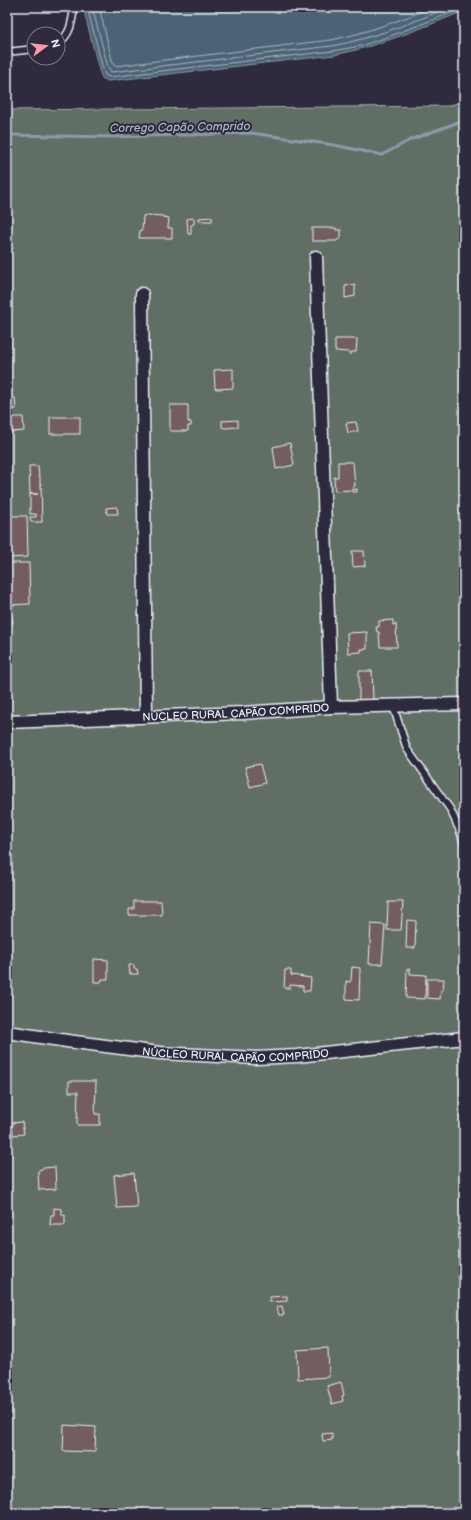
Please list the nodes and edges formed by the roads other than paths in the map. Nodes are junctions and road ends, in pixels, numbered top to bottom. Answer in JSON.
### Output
{"nodes":[{"id":1,"x":74,"y":7,"type":"edge"},
{"id":2,"x":66,"y":35,"type":"edge"},
{"id":3,"x":26,"y":50,"type":"edge"},
{"id":4,"x":7,"y":52,"type":"edge"},
{"id":5,"x":316,"y":257,"type":"dead end"},
{"id":6,"x":142,"y":294,"type":"dead end"},
{"id":7,"x":464,"y":704,"type":"edge"},
{"id":8,"x":393,"y":706,"type":"junction"},
{"id":9,"x":331,"y":707,"type":"junction"},
{"id":10,"x":146,"y":716,"type":"junction"},
{"id":11,"x":7,"y":722,"type":"edge"},
{"id":12,"x":464,"y":843,"type":"edge"},
{"id":13,"x":7,"y":1032,"type":"edge"},
{"id":14,"x":464,"y":1038,"type":"edge"}],
"edges":[{"from":1,"to":2,"type":"lane"},
{"from":3,"to":4,"type":"lane"},
{"from":5,"to":9,"type":"street"},
{"from":6,"to":10,"type":"street"},
{"from":7,"to":8,"type":"street","name":"NÚCLEO RURAL CAPÃO COMPRIDO"},
{"from":8,"to":9,"type":"street","name":"NÚCLEO RURAL CAPÃO COMPRIDO"},
{"from":8,"to":12,"type":"lane"},
{"from":9,"to":10,"type":"street","name":"NÚCLEO RURAL CAPÃO COMPRIDO"},
{"from":10,"to":11,"type":"street","name":"NÚCLEO RURAL CAPÃO COMPRIDO"},
{"from":13,"to":14,"type":"street","name":"NÚCLEO RURAL CAPÃO COMPRIDO"}]}
